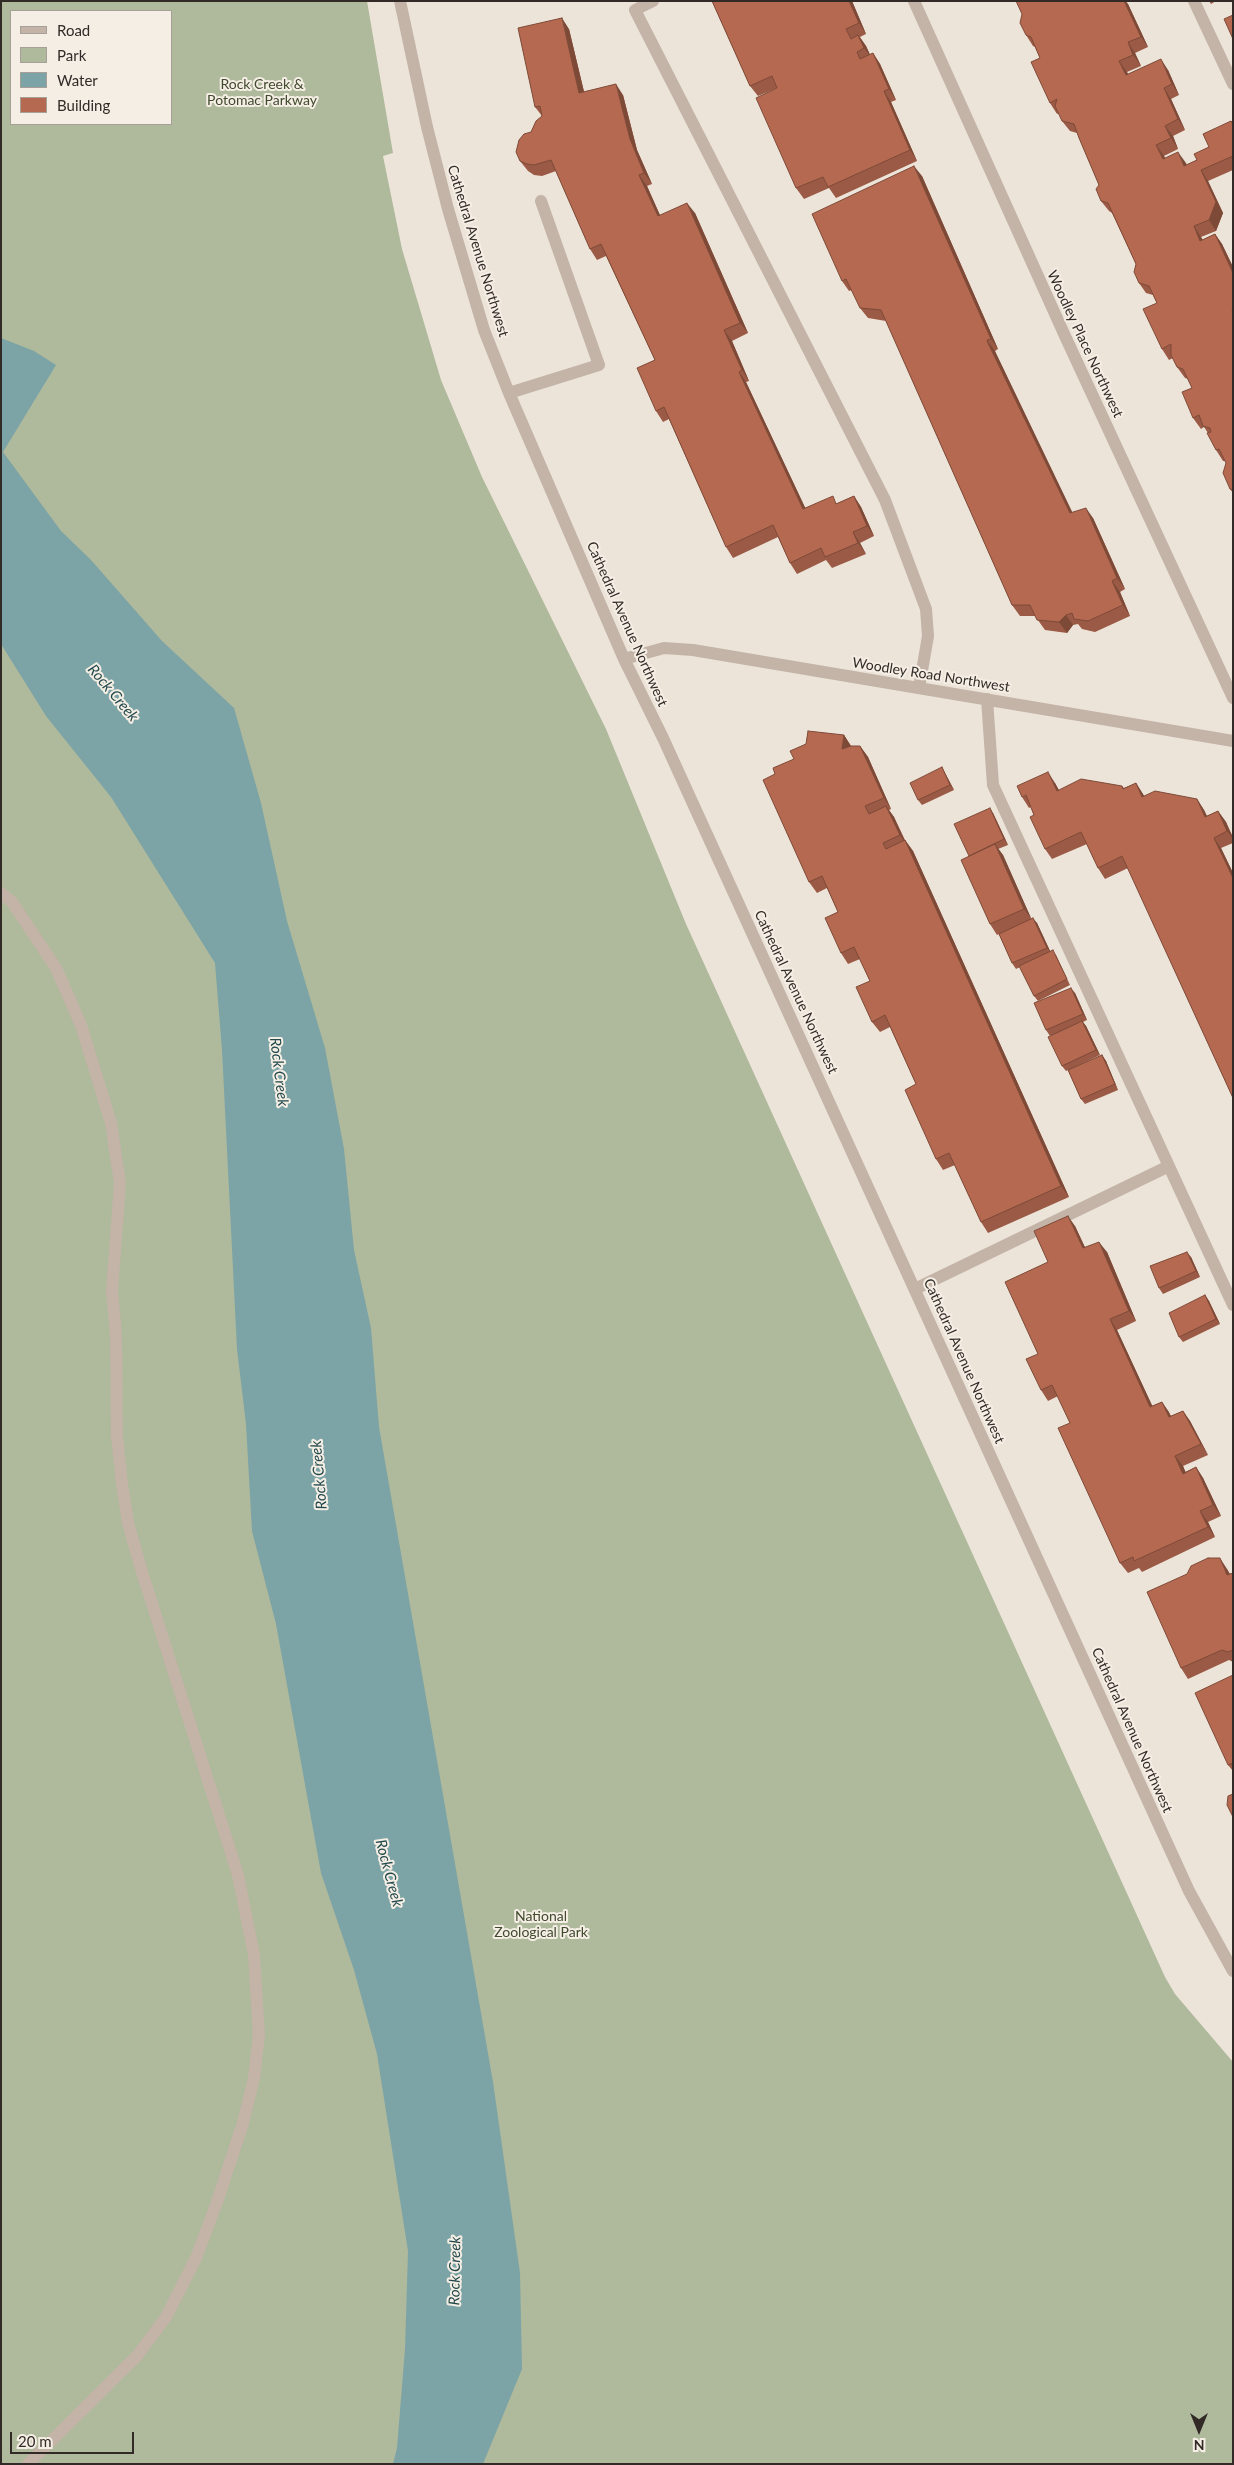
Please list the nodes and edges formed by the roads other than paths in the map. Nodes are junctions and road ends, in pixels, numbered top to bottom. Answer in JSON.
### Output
{"nodes":[{"id":1,"x":400,"y":1,"type":"edge"},
{"id":2,"x":653,"y":1,"type":"edge"},
{"id":3,"x":914,"y":1,"type":"edge"},
{"id":4,"x":1194,"y":1,"type":"edge"},
{"id":5,"x":1233,"y":84,"type":"edge"},
{"id":6,"x":541,"y":201,"type":"dead end"},
{"id":7,"x":509,"y":393,"type":"junction"},
{"id":8,"x":624,"y":659,"type":"junction"},
{"id":9,"x":918,"y":688,"type":"junction"},
{"id":10,"x":1233,"y":698,"type":"edge"},
{"id":11,"x":987,"y":699,"type":"junction"},
{"id":12,"x":1233,"y":741,"type":"edge"},
{"id":13,"x":1,"y":893,"type":"edge"},
{"id":14,"x":1169,"y":1166,"type":"junction"},
{"id":15,"x":915,"y":1289,"type":"junction"},
{"id":16,"x":1233,"y":1305,"type":"edge"},
{"id":17,"x":1233,"y":1971,"type":"edge"},
{"id":18,"x":28,"y":2464,"type":"edge"}],
"edges":[{"from":1,"to":7,"type":"street","name":"Cathedral Avenue Northwest"},
{"from":2,"to":9,"type":"street"},
{"from":3,"to":10,"type":"street","name":"Woodley Place Northwest"},
{"from":4,"to":5,"type":"street"},
{"from":6,"to":7,"type":"street"},
{"from":7,"to":8,"type":"street","name":"Cathedral Avenue Northwest"},
{"from":8,"to":9,"type":"street","name":"Woodley Road Northwest"},
{"from":8,"to":15,"type":"street","name":"Cathedral Avenue Northwest"},
{"from":9,"to":11,"type":"street","name":"Woodley Road Northwest"},
{"from":11,"to":12,"type":"street","name":"Woodley Road Northwest"},
{"from":11,"to":14,"type":"street"},
{"from":13,"to":18,"type":"street"},
{"from":14,"to":15,"type":"street"},
{"from":14,"to":16,"type":"street"},
{"from":15,"to":17,"type":"street","name":"Cathedral Avenue Northwest"}]}
